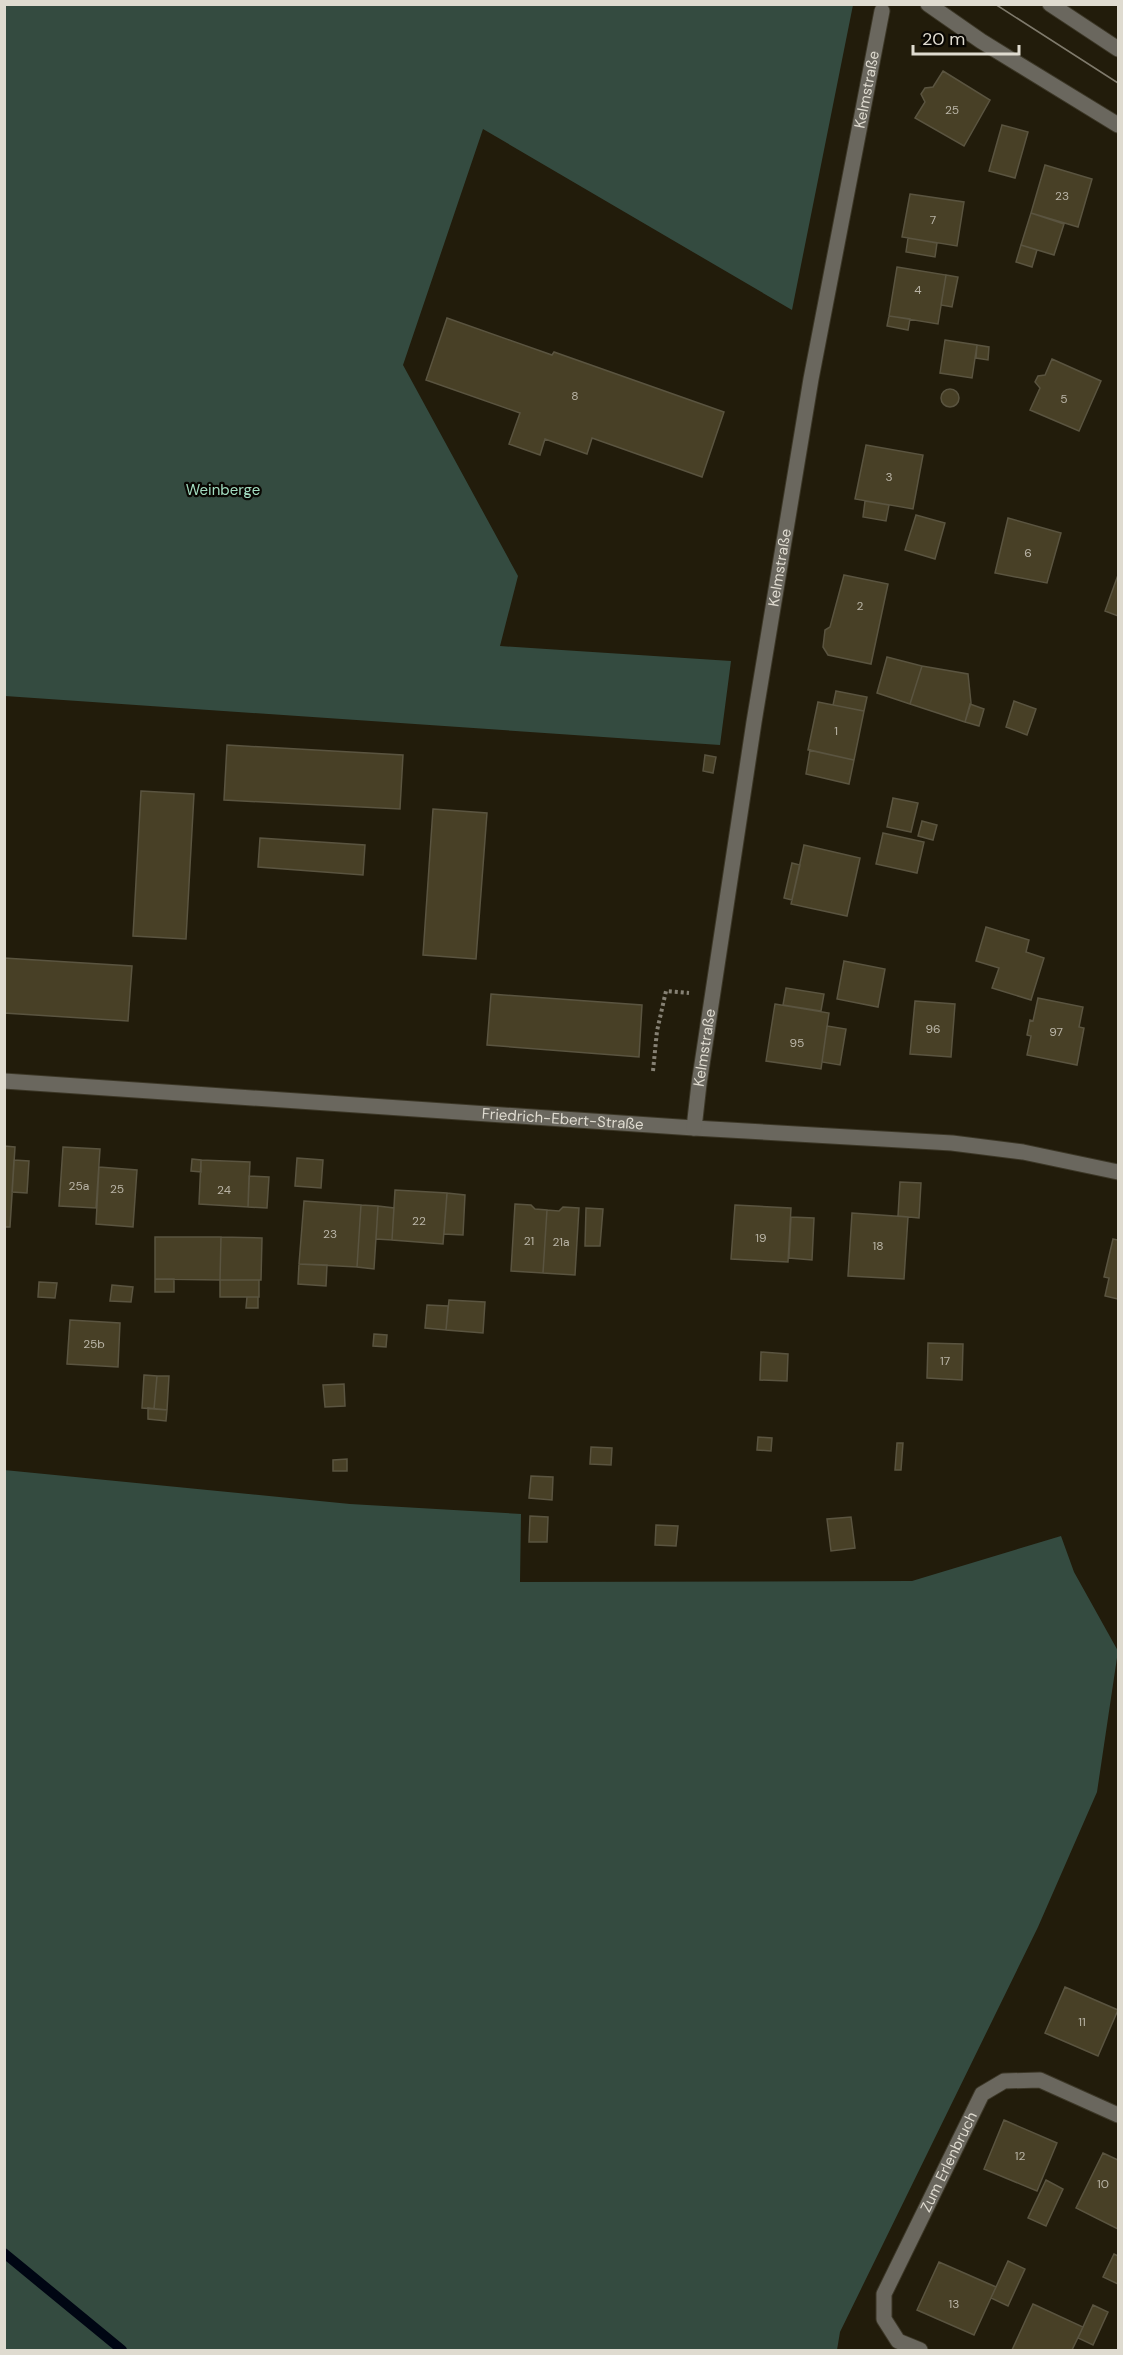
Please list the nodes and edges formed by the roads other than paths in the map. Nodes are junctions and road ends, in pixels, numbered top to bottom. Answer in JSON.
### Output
{"nodes":[{"id":1,"x":928,"y":4,"type":"edge"},
{"id":2,"x":1050,"y":4,"type":"edge"},
{"id":3,"x":882,"y":11,"type":"dead end"},
{"id":4,"x":1119,"y":49,"type":"edge"},
{"id":5,"x":1119,"y":125,"type":"edge"},
{"id":6,"x":4,"y":1081,"type":"edge"},
{"id":7,"x":694,"y":1128,"type":"junction"},
{"id":8,"x":1119,"y":1172,"type":"edge"},
{"id":9,"x":1119,"y":2115,"type":"edge"},
{"id":10,"x":920,"y":2350,"type":"edge"}],
"edges":[{"from":1,"to":5,"type":"street"},
{"from":2,"to":4,"type":"street"},
{"from":3,"to":7,"type":"street","name":"Kelmstraße"},
{"from":6,"to":7,"type":"street","name":"Friedrich-Ebert-Straße"},
{"from":7,"to":8,"type":"street","name":"Friedrich-Ebert-Straße"},
{"from":9,"to":10,"type":"street","name":"Zum Erlenbruch"}]}
